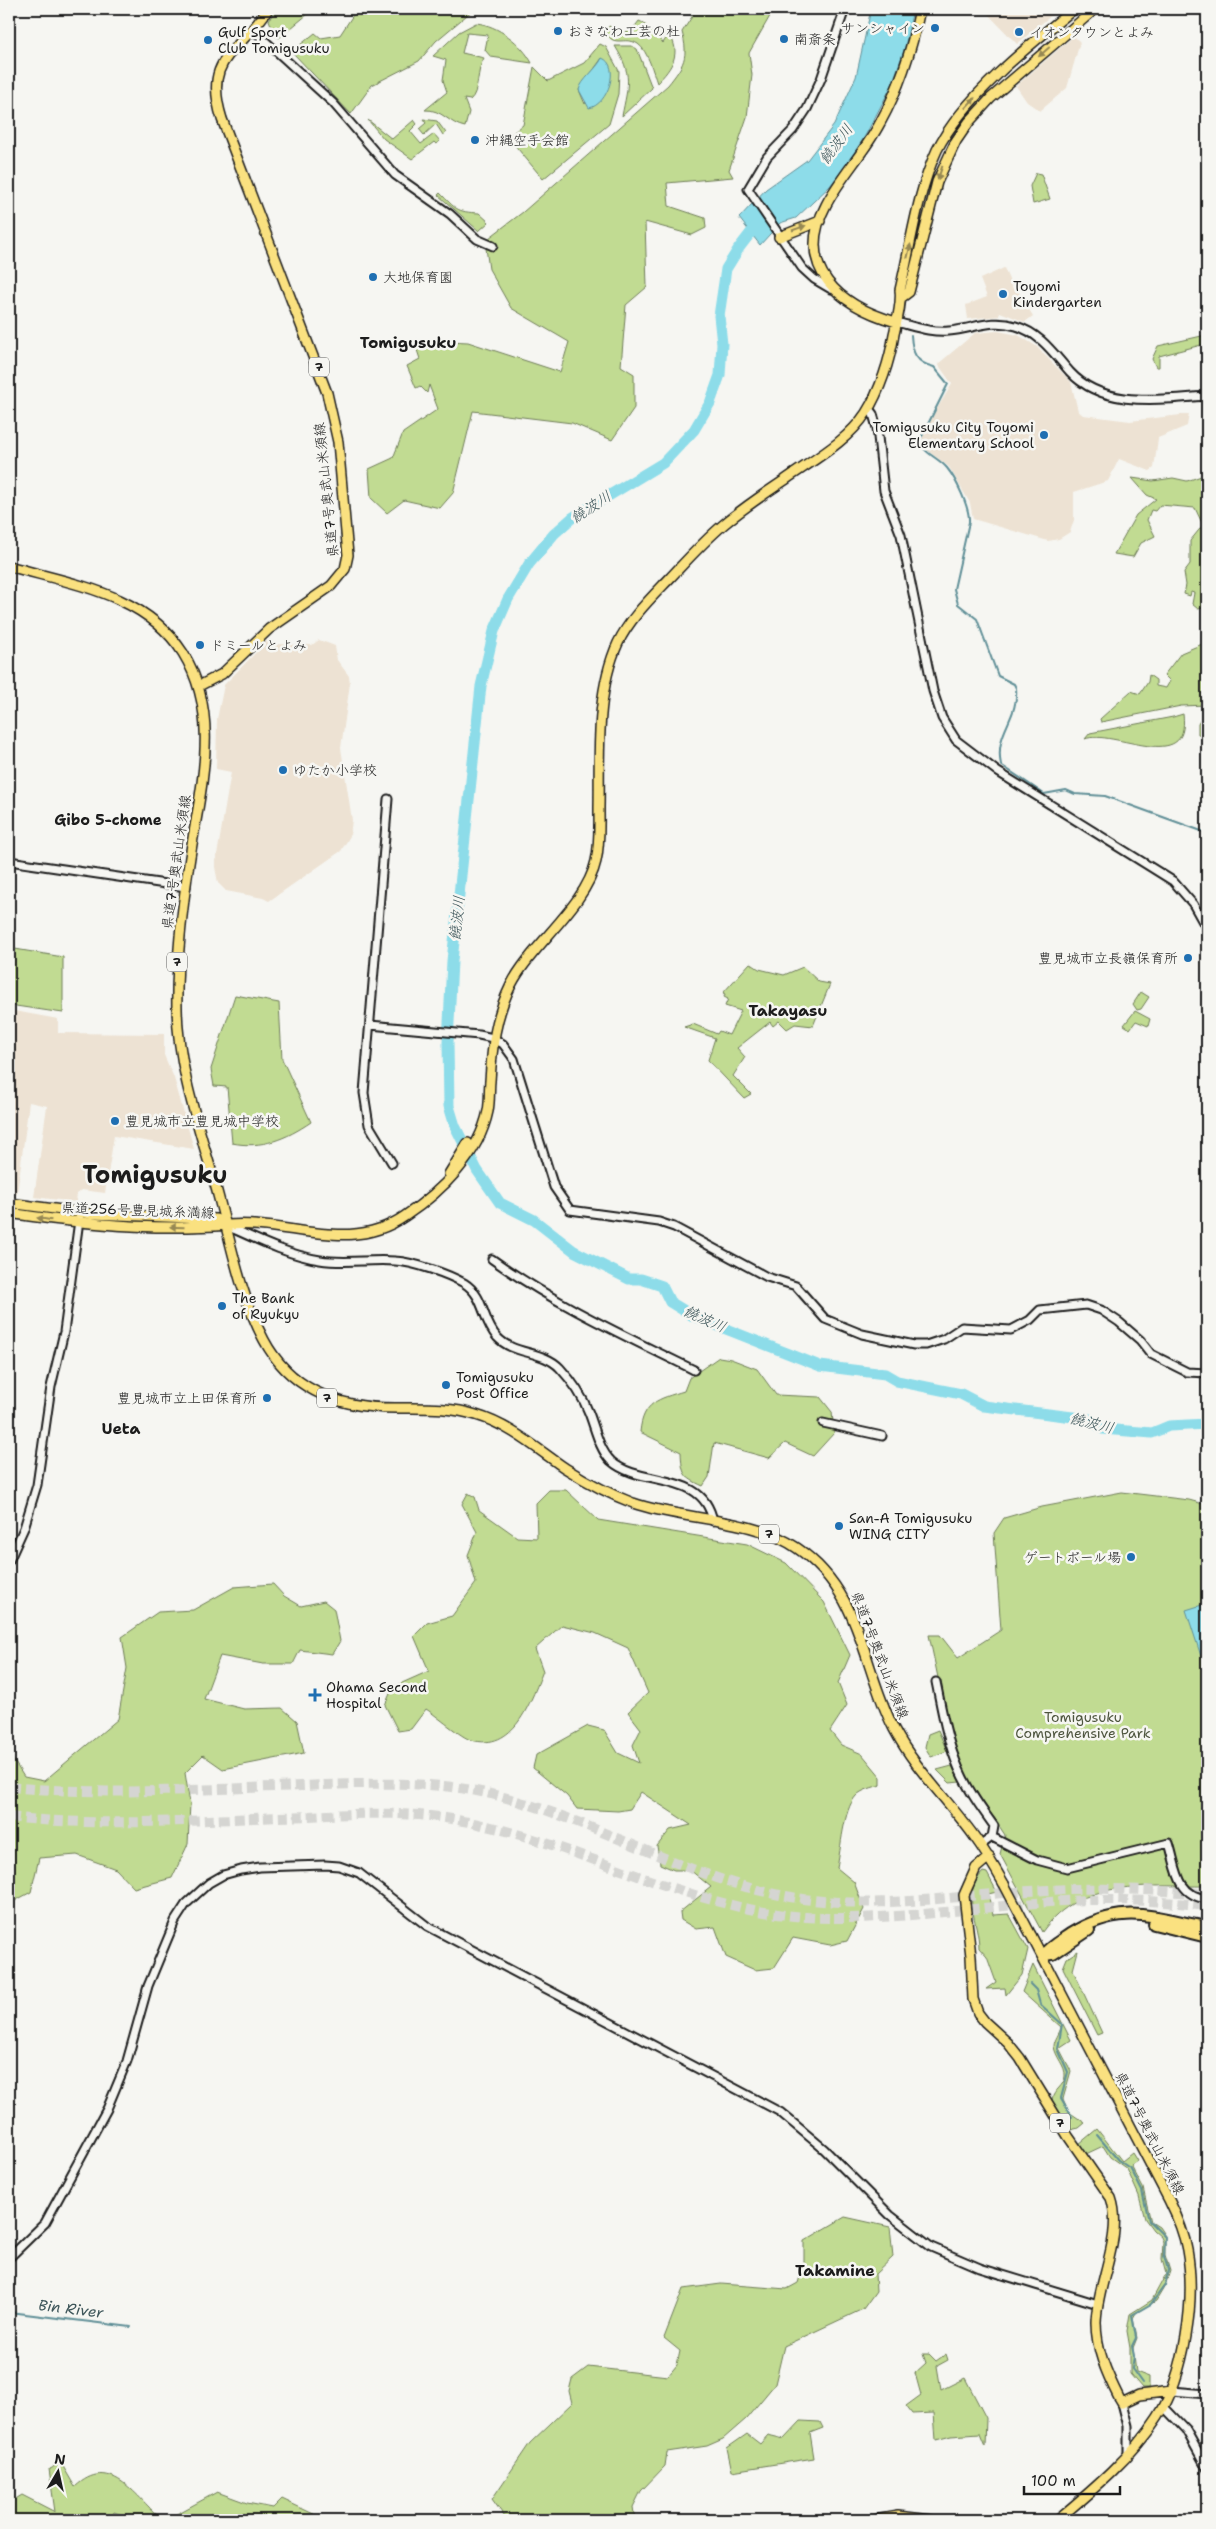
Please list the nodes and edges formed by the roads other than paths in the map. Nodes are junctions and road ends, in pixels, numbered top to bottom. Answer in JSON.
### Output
{"nodes":[{"id":1,"x":268,"y":9,"type":"edge"},
{"id":2,"x":845,"y":9,"type":"edge"},
{"id":3,"x":920,"y":9,"type":"edge"},
{"id":4,"x":1074,"y":9,"type":"edge"},
{"id":5,"x":1095,"y":9,"type":"edge"},
{"id":6,"x":252,"y":29,"type":"junction"},
{"id":7,"x":820,"y":221,"type":"junction"},
{"id":8,"x":778,"y":234,"type":"junction"},
{"id":9,"x":493,"y":246,"type":"dead end"},
{"id":10,"x":831,"y":289,"type":"junction"},
{"id":11,"x":901,"y":298,"type":"junction"},
{"id":12,"x":896,"y":322,"type":"junction"},
{"id":13,"x":1207,"y":396,"type":"edge"},
{"id":14,"x":869,"y":408,"type":"junction"},
{"id":15,"x":9,"y":566,"type":"edge"},
{"id":16,"x":199,"y":686,"type":"junction"},
{"id":17,"x":388,"y":799,"type":"dead end"},
{"id":18,"x":9,"y":861,"type":"edge"},
{"id":19,"x":186,"y":887,"type":"junction"},
{"id":20,"x":1207,"y":929,"type":"edge"},
{"id":21,"x":370,"y":1025,"type":"junction"},
{"id":22,"x":493,"y":1038,"type":"junction"},
{"id":23,"x":392,"y":1163,"type":"dead end"},
{"id":24,"x":9,"y":1203,"type":"edge"},
{"id":25,"x":9,"y":1213,"type":"edge"},
{"id":26,"x":80,"y":1213,"type":"junction"},
{"id":27,"x":78,"y":1223,"type":"junction"},
{"id":28,"x":226,"y":1225,"type":"junction"},
{"id":29,"x":276,"y":1229,"type":"junction"},
{"id":30,"x":270,"y":1244,"type":"junction"},
{"id":31,"x":492,"y":1259,"type":"dead end"},
{"id":32,"x":694,"y":1370,"type":"dead end"},
{"id":33,"x":1207,"y":1373,"type":"edge"},
{"id":34,"x":823,"y":1423,"type":"dead end"},
{"id":35,"x":882,"y":1436,"type":"dead end"},
{"id":36,"x":713,"y":1521,"type":"junction"},
{"id":37,"x":9,"y":1561,"type":"edge"},
{"id":38,"x":936,"y":1682,"type":"dead end"},
{"id":39,"x":992,"y":1837,"type":"junction"},
{"id":40,"x":981,"y":1845,"type":"junction"},
{"id":41,"x":988,"y":1858,"type":"junction"},
{"id":42,"x":1207,"y":1899,"type":"edge"},
{"id":43,"x":1207,"y":1927,"type":"edge"},
{"id":44,"x":1207,"y":1937,"type":"edge"},
{"id":45,"x":1043,"y":1955,"type":"junction"},
{"id":46,"x":9,"y":2258,"type":"edge"},
{"id":47,"x":1098,"y":2304,"type":"junction"},
{"id":48,"x":1172,"y":2391,"type":"junction"},
{"id":49,"x":1207,"y":2394,"type":"edge"},
{"id":50,"x":1122,"y":2403,"type":"junction"},
{"id":51,"x":1164,"y":2407,"type":"junction"},
{"id":52,"x":1128,"y":2454,"type":"junction"},
{"id":53,"x":1207,"y":2468,"type":"edge"},
{"id":54,"x":875,"y":2520,"type":"edge"},
{"id":55,"x":931,"y":2520,"type":"edge"},
{"id":56,"x":1057,"y":2520,"type":"edge"}],
"edges":[{"from":1,"to":6,"type":"main road","name":"県道7号奥武山米須線","number":"7"},
{"from":2,"to":8,"type":"street"},
{"from":3,"to":7,"type":"main road"},
{"from":11,"to":4,"type":"main road","one_way":true},
{"from":5,"to":11,"type":"main road","one_way":true},
{"from":6,"to":9,"type":"street"},
{"from":6,"to":16,"type":"main road","name":"県道7号奥武山米須線","number":"7"},
{"from":8,"to":7,"type":"main road","one_way":true},
{"from":7,"to":10,"type":"main road"},
{"from":8,"to":10,"type":"street"},
{"from":10,"to":12,"type":"main road"},
{"from":11,"to":12,"type":"main road"},
{"from":12,"to":13,"type":"street"},
{"from":12,"to":14,"type":"main road"},
{"from":14,"to":20,"type":"street"},
{"from":14,"to":22,"type":"main road"},
{"from":15,"to":16,"type":"main road","number":"7"},
{"from":16,"to":19,"type":"main road","name":"県道7号奥武山米須線","number":"7"},
{"from":17,"to":21,"type":"street"},
{"from":18,"to":19,"type":"street"},
{"from":19,"to":28,"type":"main road","name":"県道7号奥武山米須線","number":"7"},
{"from":21,"to":22,"type":"street"},
{"from":21,"to":23,"type":"street"},
{"from":22,"to":29,"type":"main road"},
{"from":22,"to":33,"type":"street"},
{"from":24,"to":26,"type":"main road","name":"県道256号豊見城糸満線"},
{"from":27,"to":25,"type":"main road","name":"県道256号豊見城糸満線","one_way":true},
{"from":26,"to":27,"type":"street"},
{"from":26,"to":28,"type":"main road","name":"県道256号豊見城糸満線"},
{"from":28,"to":27,"type":"main road","name":"県道256号豊見城糸満線","one_way":true},
{"from":27,"to":37,"type":"street"},
{"from":28,"to":29,"type":"main road"},
{"from":28,"to":30,"type":"street"},
{"from":28,"to":36,"type":"main road","name":"県道7号奥武山米須線","number":"7"},
{"from":29,"to":30,"type":"street"},
{"from":30,"to":36,"type":"street"},
{"from":31,"to":32,"type":"street"},
{"from":34,"to":35,"type":"street"},
{"from":36,"to":40,"type":"main road","name":"県道7号奥武山米須線","number":"7"},
{"from":38,"to":39,"type":"street"},
{"from":39,"to":40,"type":"street"},
{"from":39,"to":42,"type":"street"},
{"from":40,"to":41,"type":"main road","name":"県道7号奥武山米須線","number":"7"},
{"from":41,"to":45,"type":"main road","name":"県道7号奥武山米須線","number":"7","bridge":true},
{"from":41,"to":47,"type":"main road","number":"7"},
{"from":43,"to":45,"type":"highway"},
{"from":44,"to":45,"type":"highway"},
{"from":45,"to":48,"type":"main road","name":"県道7号奥武山米須線","number":"7"},
{"from":46,"to":47,"type":"street"},
{"from":47,"to":50,"type":"main road","number":"7"},
{"from":48,"to":49,"type":"street"},
{"from":48,"to":50,"type":"main road"},
{"from":48,"to":51,"type":"main road","name":"県道7号奥武山米須線","number":"7"},
{"from":50,"to":52,"type":"street"},
{"from":51,"to":52,"type":"main road","name":"県道7号奥武山米須線","number":"7"},
{"from":51,"to":53,"type":"street"},
{"from":52,"to":56,"type":"main road","name":"県道7号奥武山米須線","number":"7"},
{"from":54,"to":55,"type":"main road"}]}
